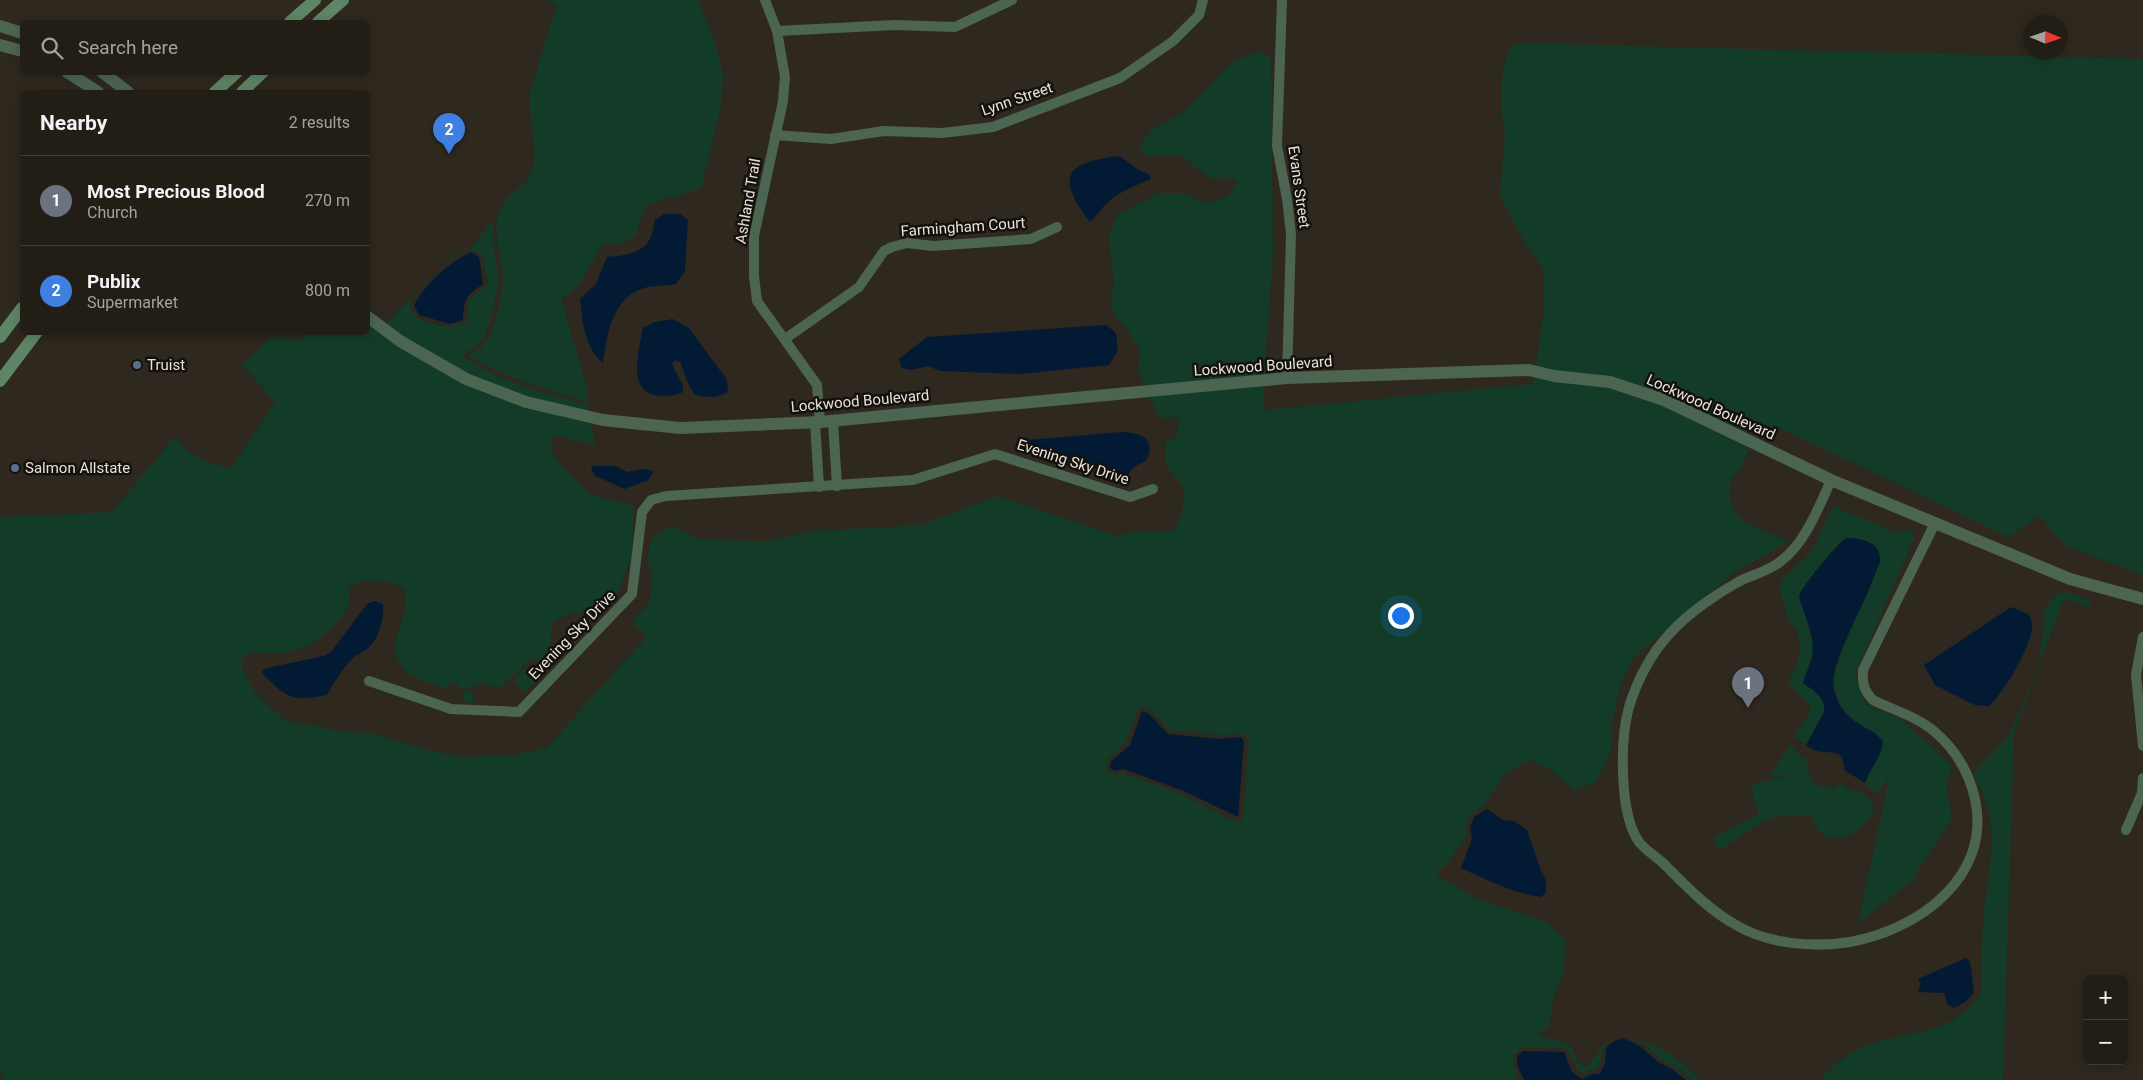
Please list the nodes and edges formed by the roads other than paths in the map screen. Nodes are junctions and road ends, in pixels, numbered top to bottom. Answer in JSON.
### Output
{"nodes":[{"id":1,"x":315,"y":0,"type":"edge"},
{"id":2,"x":343,"y":0,"type":"edge"},
{"id":3,"x":765,"y":0,"type":"edge"},
{"id":4,"x":1012,"y":0,"type":"edge"},
{"id":5,"x":1203,"y":0,"type":"edge"},
{"id":6,"x":1282,"y":0,"type":"edge"},
{"id":7,"x":292,"y":20,"type":"edge"},
{"id":8,"x":320,"y":20,"type":"edge"},
{"id":9,"x":0,"y":26,"type":"edge"},
{"id":10,"x":777,"y":30,"type":"junction"},
{"id":11,"x":20,"y":31,"type":"edge"},
{"id":12,"x":0,"y":45,"type":"edge"},
{"id":13,"x":20,"y":50,"type":"edge"},
{"id":14,"x":72,"y":75,"type":"edge"},
{"id":15,"x":106,"y":75,"type":"edge"},
{"id":16,"x":234,"y":75,"type":"edge"},
{"id":17,"x":260,"y":75,"type":"edge"},
{"id":18,"x":95,"y":90,"type":"edge"},
{"id":19,"x":125,"y":90,"type":"edge"},
{"id":20,"x":217,"y":90,"type":"edge"},
{"id":21,"x":244,"y":90,"type":"edge"},
{"id":22,"x":775,"y":135,"type":"junction"},
{"id":23,"x":1056,"y":227,"type":"dead end"},
{"id":24,"x":20,"y":311,"type":"edge"},
{"id":25,"x":370,"y":318,"type":"edge"},
{"id":26,"x":35,"y":335,"type":"edge"},
{"id":27,"x":0,"y":337,"type":"edge"},
{"id":28,"x":785,"y":339,"type":"junction"},
{"id":29,"x":1287,"y":378,"type":"junction"},
{"id":30,"x":0,"y":381,"type":"edge"},
{"id":31,"x":823,"y":422,"type":"junction"},
{"id":32,"x":1831,"y":480,"type":"junction"},
{"id":33,"x":837,"y":486,"type":"junction"},
{"id":34,"x":819,"y":487,"type":"junction"},
{"id":35,"x":1153,"y":489,"type":"dead end"},
{"id":36,"x":1935,"y":523,"type":"junction"},
{"id":37,"x":2143,"y":599,"type":"edge"},
{"id":38,"x":2143,"y":637,"type":"edge"},
{"id":39,"x":369,"y":681,"type":"dead end"},
{"id":40,"x":2143,"y":746,"type":"edge"},
{"id":41,"x":2143,"y":778,"type":"edge"},
{"id":42,"x":2126,"y":830,"type":"dead end"}],
"edges":[{"from":1,"to":7,"type":"main road"},
{"from":2,"to":8,"type":"main road"},
{"from":3,"to":10,"type":"street","name":"Ashland Trail"},
{"from":4,"to":10,"type":"street"},
{"from":5,"to":22,"type":"street","name":"Lynn Street"},
{"from":6,"to":29,"type":"street","name":"Evans Street"},
{"from":9,"to":11,"type":"street"},
{"from":10,"to":22,"type":"street","name":"Ashland Trail"},
{"from":12,"to":13,"type":"street"},
{"from":14,"to":18,"type":"street"},
{"from":15,"to":19,"type":"street"},
{"from":16,"to":20,"type":"main road"},
{"from":17,"to":21,"type":"main road"},
{"from":22,"to":28,"type":"street","name":"Ashland Trail"},
{"from":23,"to":28,"type":"street","name":"Farmingham Court"},
{"from":24,"to":27,"type":"main road"},
{"from":25,"to":31,"type":"street","name":"Lockwood Boulevard"},
{"from":26,"to":30,"type":"main road"},
{"from":28,"to":31,"type":"street","name":"Ashland Trail"},
{"from":29,"to":31,"type":"street","name":"Lockwood Boulevard"},
{"from":29,"to":32,"type":"street","name":"Lockwood Boulevard"},
{"from":31,"to":33,"type":"street"},
{"from":31,"to":34,"type":"street"},
{"from":32,"to":36,"type":"street","name":"Lockwood Boulevard"},
{"from":32,"to":36,"type":"street"},
{"from":33,"to":34,"type":"street","name":"Evening Sky Drive"},
{"from":33,"to":35,"type":"street","name":"Evening Sky Drive"},
{"from":34,"to":39,"type":"street","name":"Evening Sky Drive"},
{"from":36,"to":37,"type":"street","name":"Lockwood Boulevard"},
{"from":38,"to":40,"type":"street"},
{"from":41,"to":42,"type":"street"}]}
